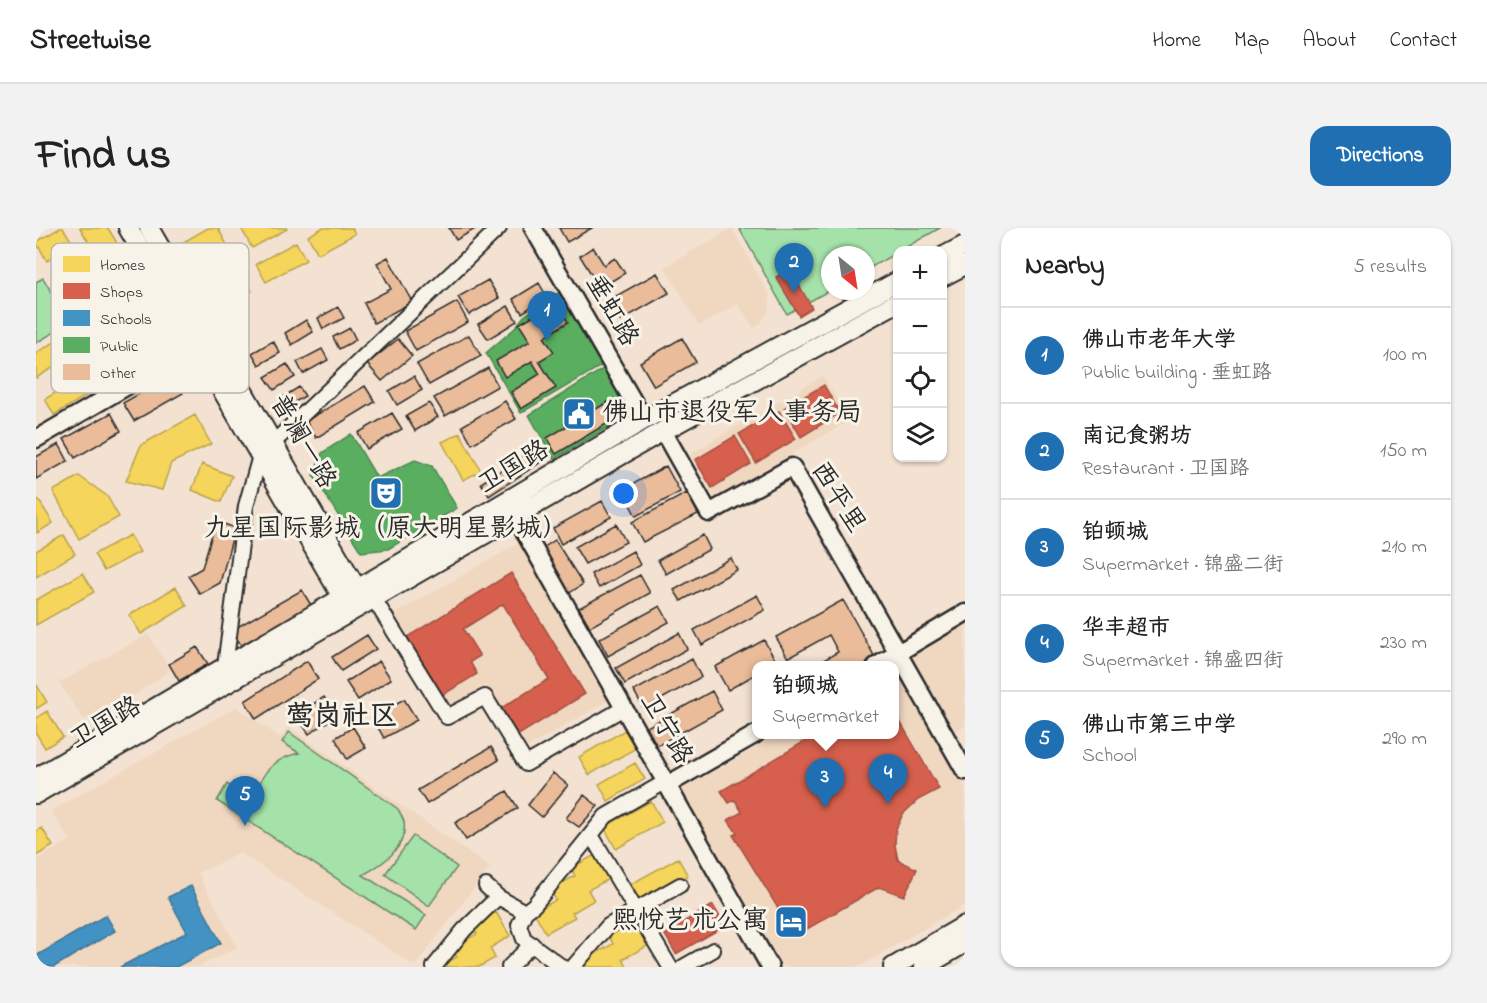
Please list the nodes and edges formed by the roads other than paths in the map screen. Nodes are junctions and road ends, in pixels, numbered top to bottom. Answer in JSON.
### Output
{"nodes":[{"id":1,"x":128,"y":228,"type":"edge"},
{"id":2,"x":149,"y":228,"type":"edge"},
{"id":3,"x":499,"y":228,"type":"edge"},
{"id":4,"x":533,"y":228,"type":"edge"},
{"id":5,"x":138,"y":243,"type":"edge"},
{"id":6,"x":156,"y":243,"type":"edge"},
{"id":7,"x":960,"y":256,"type":"edge"},
{"id":8,"x":947,"y":271,"type":"edge"},
{"id":9,"x":893,"y":283,"type":"edge"},
{"id":10,"x":893,"y":304,"type":"edge"},
{"id":11,"x":117,"y":393,"type":"edge"},
{"id":12,"x":235,"y":393,"type":"edge"},
{"id":13,"x":644,"y":420,"type":"junction"},
{"id":14,"x":663,"y":432,"type":"junction"},
{"id":15,"x":36,"y":440,"type":"edge"},
{"id":16,"x":267,"y":449,"type":"junction"},
{"id":17,"x":516,"y":517,"type":"junction"},
{"id":18,"x":349,"y":593,"type":"junction"},
{"id":19,"x":374,"y":599,"type":"junction"},
{"id":20,"x":357,"y":609,"type":"junction"},
{"id":21,"x":965,"y":613,"type":"edge"},
{"id":22,"x":899,"y":653,"type":"junction"},
{"id":23,"x":885,"y":661,"type":"edge"},
{"id":24,"x":225,"y":666,"type":"junction"},
{"id":25,"x":624,"y":708,"type":"junction"},
{"id":26,"x":752,"y":736,"type":"edge"},
{"id":27,"x":965,"y":771,"type":"edge"},
{"id":28,"x":36,"y":778,"type":"edge"},
{"id":29,"x":666,"y":783,"type":"junction"},
{"id":30,"x":36,"y":794,"type":"edge"},
{"id":31,"x":591,"y":835,"type":"junction"},
{"id":32,"x":680,"y":885,"type":"dead end"},
{"id":33,"x":486,"y":886,"type":"dead end"},
{"id":34,"x":498,"y":897,"type":"junction"},
{"id":35,"x":636,"y":909,"type":"junction"},
{"id":36,"x":525,"y":912,"type":"junction"},
{"id":37,"x":965,"y":925,"type":"edge"},
{"id":38,"x":965,"y":943,"type":"edge"},
{"id":39,"x":532,"y":944,"type":"junction"},
{"id":40,"x":713,"y":950,"type":"dead end"},
{"id":41,"x":434,"y":967,"type":"edge"},
{"id":42,"x":509,"y":967,"type":"edge"},
{"id":43,"x":562,"y":967,"type":"edge"},
{"id":44,"x":573,"y":967,"type":"edge"},
{"id":45,"x":670,"y":967,"type":"edge"},
{"id":46,"x":683,"y":967,"type":"edge"},
{"id":47,"x":770,"y":967,"type":"edge"},
{"id":48,"x":893,"y":967,"type":"edge"},
{"id":49,"x":924,"y":967,"type":"edge"}],
"edges":[{"from":1,"to":5,"type":"main road","name":"普澜一路"},
{"from":2,"to":6,"type":"main road","name":"普澜一路"},
{"from":3,"to":16,"type":"street"},
{"from":4,"to":13,"type":"street","name":"垂虹路"},
{"from":7,"to":8,"type":"main road"},
{"from":9,"to":13,"type":"main road","name":"卫国路"},
{"from":10,"to":14,"type":"main road","name":"卫国路"},
{"from":11,"to":15,"type":"street"},
{"from":12,"to":16,"type":"main road","name":"普澜一路"},
{"from":13,"to":18,"type":"main road","name":"卫国路"},
{"from":14,"to":17,"type":"main road","name":"卫国路"},
{"from":14,"to":22,"type":"street","name":"西平里"},
{"from":16,"to":18,"type":"main road","name":"普澜一路"},
{"from":16,"to":24,"type":"street"},
{"from":17,"to":19,"type":"main road","name":"卫国路"},
{"from":17,"to":25,"type":"street","name":"卫宁路"},
{"from":18,"to":20,"type":"main road"},
{"from":18,"to":24,"type":"main road","name":"卫国路"},
{"from":19,"to":20,"type":"main road","name":"卫国路"},
{"from":19,"to":25,"type":"street"},
{"from":20,"to":30,"type":"main road","name":"卫国路"},
{"from":21,"to":22,"type":"street"},
{"from":22,"to":23,"type":"street"},
{"from":22,"to":27,"type":"street"},
{"from":24,"to":28,"type":"main road","name":"卫国路"},
{"from":25,"to":29,"type":"street","name":"卫宁路"},
{"from":26,"to":29,"type":"street"},
{"from":29,"to":31,"type":"street"},
{"from":29,"to":47,"type":"street","name":"卫宁路"},
{"from":31,"to":35,"type":"street"},
{"from":31,"to":36,"type":"street"},
{"from":32,"to":35,"type":"street"},
{"from":33,"to":34,"type":"street"},
{"from":34,"to":36,"type":"street"},
{"from":34,"to":41,"type":"street"},
{"from":35,"to":44,"type":"street"},
{"from":35,"to":45,"type":"street"},
{"from":36,"to":39,"type":"street"},
{"from":37,"to":48,"type":"main road"},
{"from":38,"to":49,"type":"main road"},
{"from":39,"to":42,"type":"street"},
{"from":39,"to":43,"type":"street"},
{"from":40,"to":46,"type":"street"}]}
